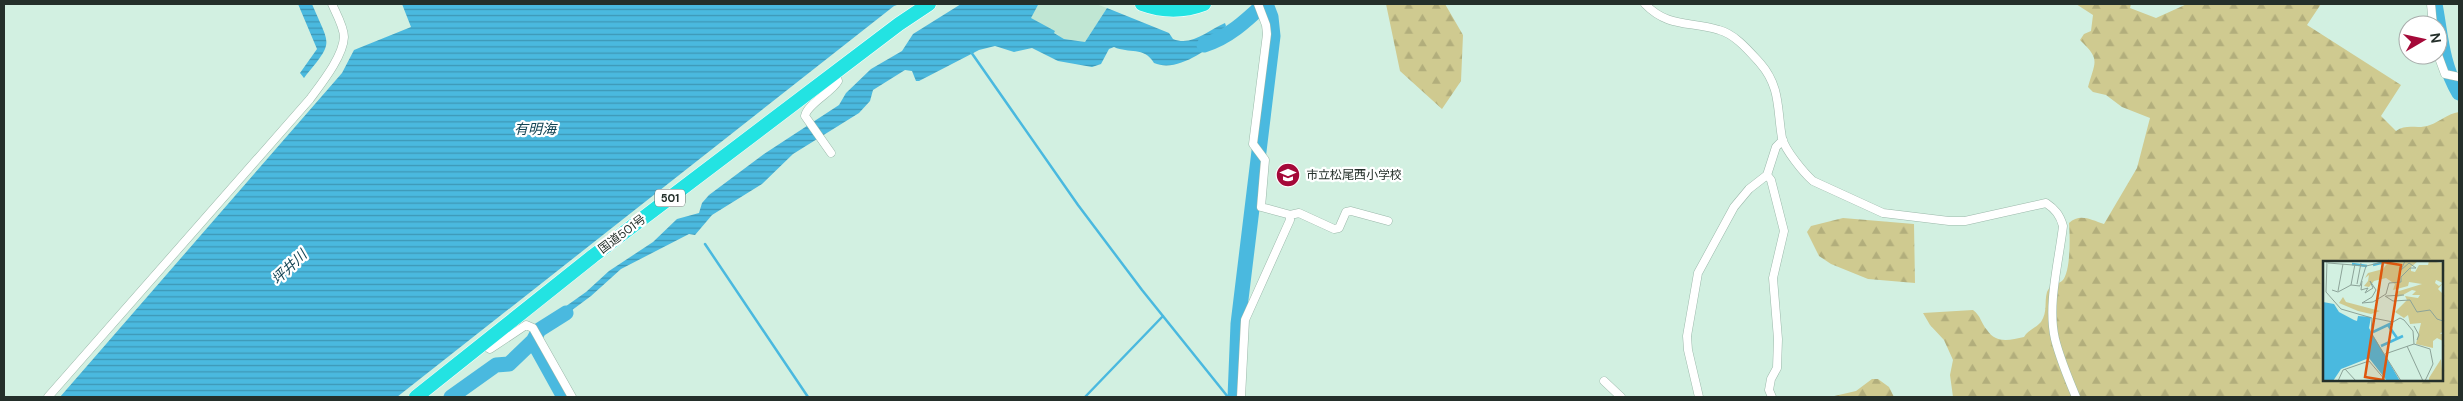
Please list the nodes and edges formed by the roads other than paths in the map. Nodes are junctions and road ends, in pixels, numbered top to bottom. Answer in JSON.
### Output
{"nodes":[{"id":1,"x":332,"y":4,"type":"edge"},
{"id":2,"x":928,"y":4,"type":"edge"},
{"id":3,"x":1142,"y":4,"type":"edge"},
{"id":4,"x":1204,"y":4,"type":"edge"},
{"id":5,"x":1258,"y":4,"type":"edge"},
{"id":6,"x":1645,"y":4,"type":"edge"},
{"id":7,"x":2442,"y":65,"type":"edge"},
{"id":8,"x":835,"y":72,"type":"junction"},
{"id":9,"x":2458,"y":77,"type":"edge"},
{"id":10,"x":1783,"y":140,"type":"junction"},
{"id":11,"x":831,"y":153,"type":"dead end"},
{"id":12,"x":1767,"y":175,"type":"junction"},
{"id":13,"x":1290,"y":215,"type":"junction"},
{"id":14,"x":1388,"y":221,"type":"dead end"},
{"id":15,"x":481,"y":344,"type":"junction"},
{"id":16,"x":1604,"y":380,"type":"dead end"},
{"id":17,"x":48,"y":397,"type":"edge"},
{"id":18,"x":416,"y":397,"type":"edge"},
{"id":19,"x":572,"y":397,"type":"edge"},
{"id":20,"x":1241,"y":397,"type":"edge"},
{"id":21,"x":1621,"y":397,"type":"edge"},
{"id":22,"x":1699,"y":397,"type":"edge"},
{"id":23,"x":1772,"y":397,"type":"edge"},
{"id":24,"x":2076,"y":397,"type":"edge"}],
"edges":[{"from":1,"to":17,"type":"street"},
{"from":2,"to":8,"type":"highway","name":"国道501号","number":"501"},
{"from":3,"to":4,"type":"highway"},
{"from":5,"to":13,"type":"street"},
{"from":6,"to":10,"type":"street"},
{"from":7,"to":9,"type":"street"},
{"from":8,"to":11,"type":"street"},
{"from":8,"to":15,"type":"highway","name":"国道501号","number":"501"},
{"from":10,"to":12,"type":"street"},
{"from":10,"to":24,"type":"street"},
{"from":12,"to":22,"type":"street"},
{"from":12,"to":23,"type":"street"},
{"from":13,"to":14,"type":"street"},
{"from":13,"to":20,"type":"street"},
{"from":15,"to":18,"type":"highway","name":"国道501号","number":"501"},
{"from":15,"to":19,"type":"street"},
{"from":16,"to":21,"type":"street"}]}
